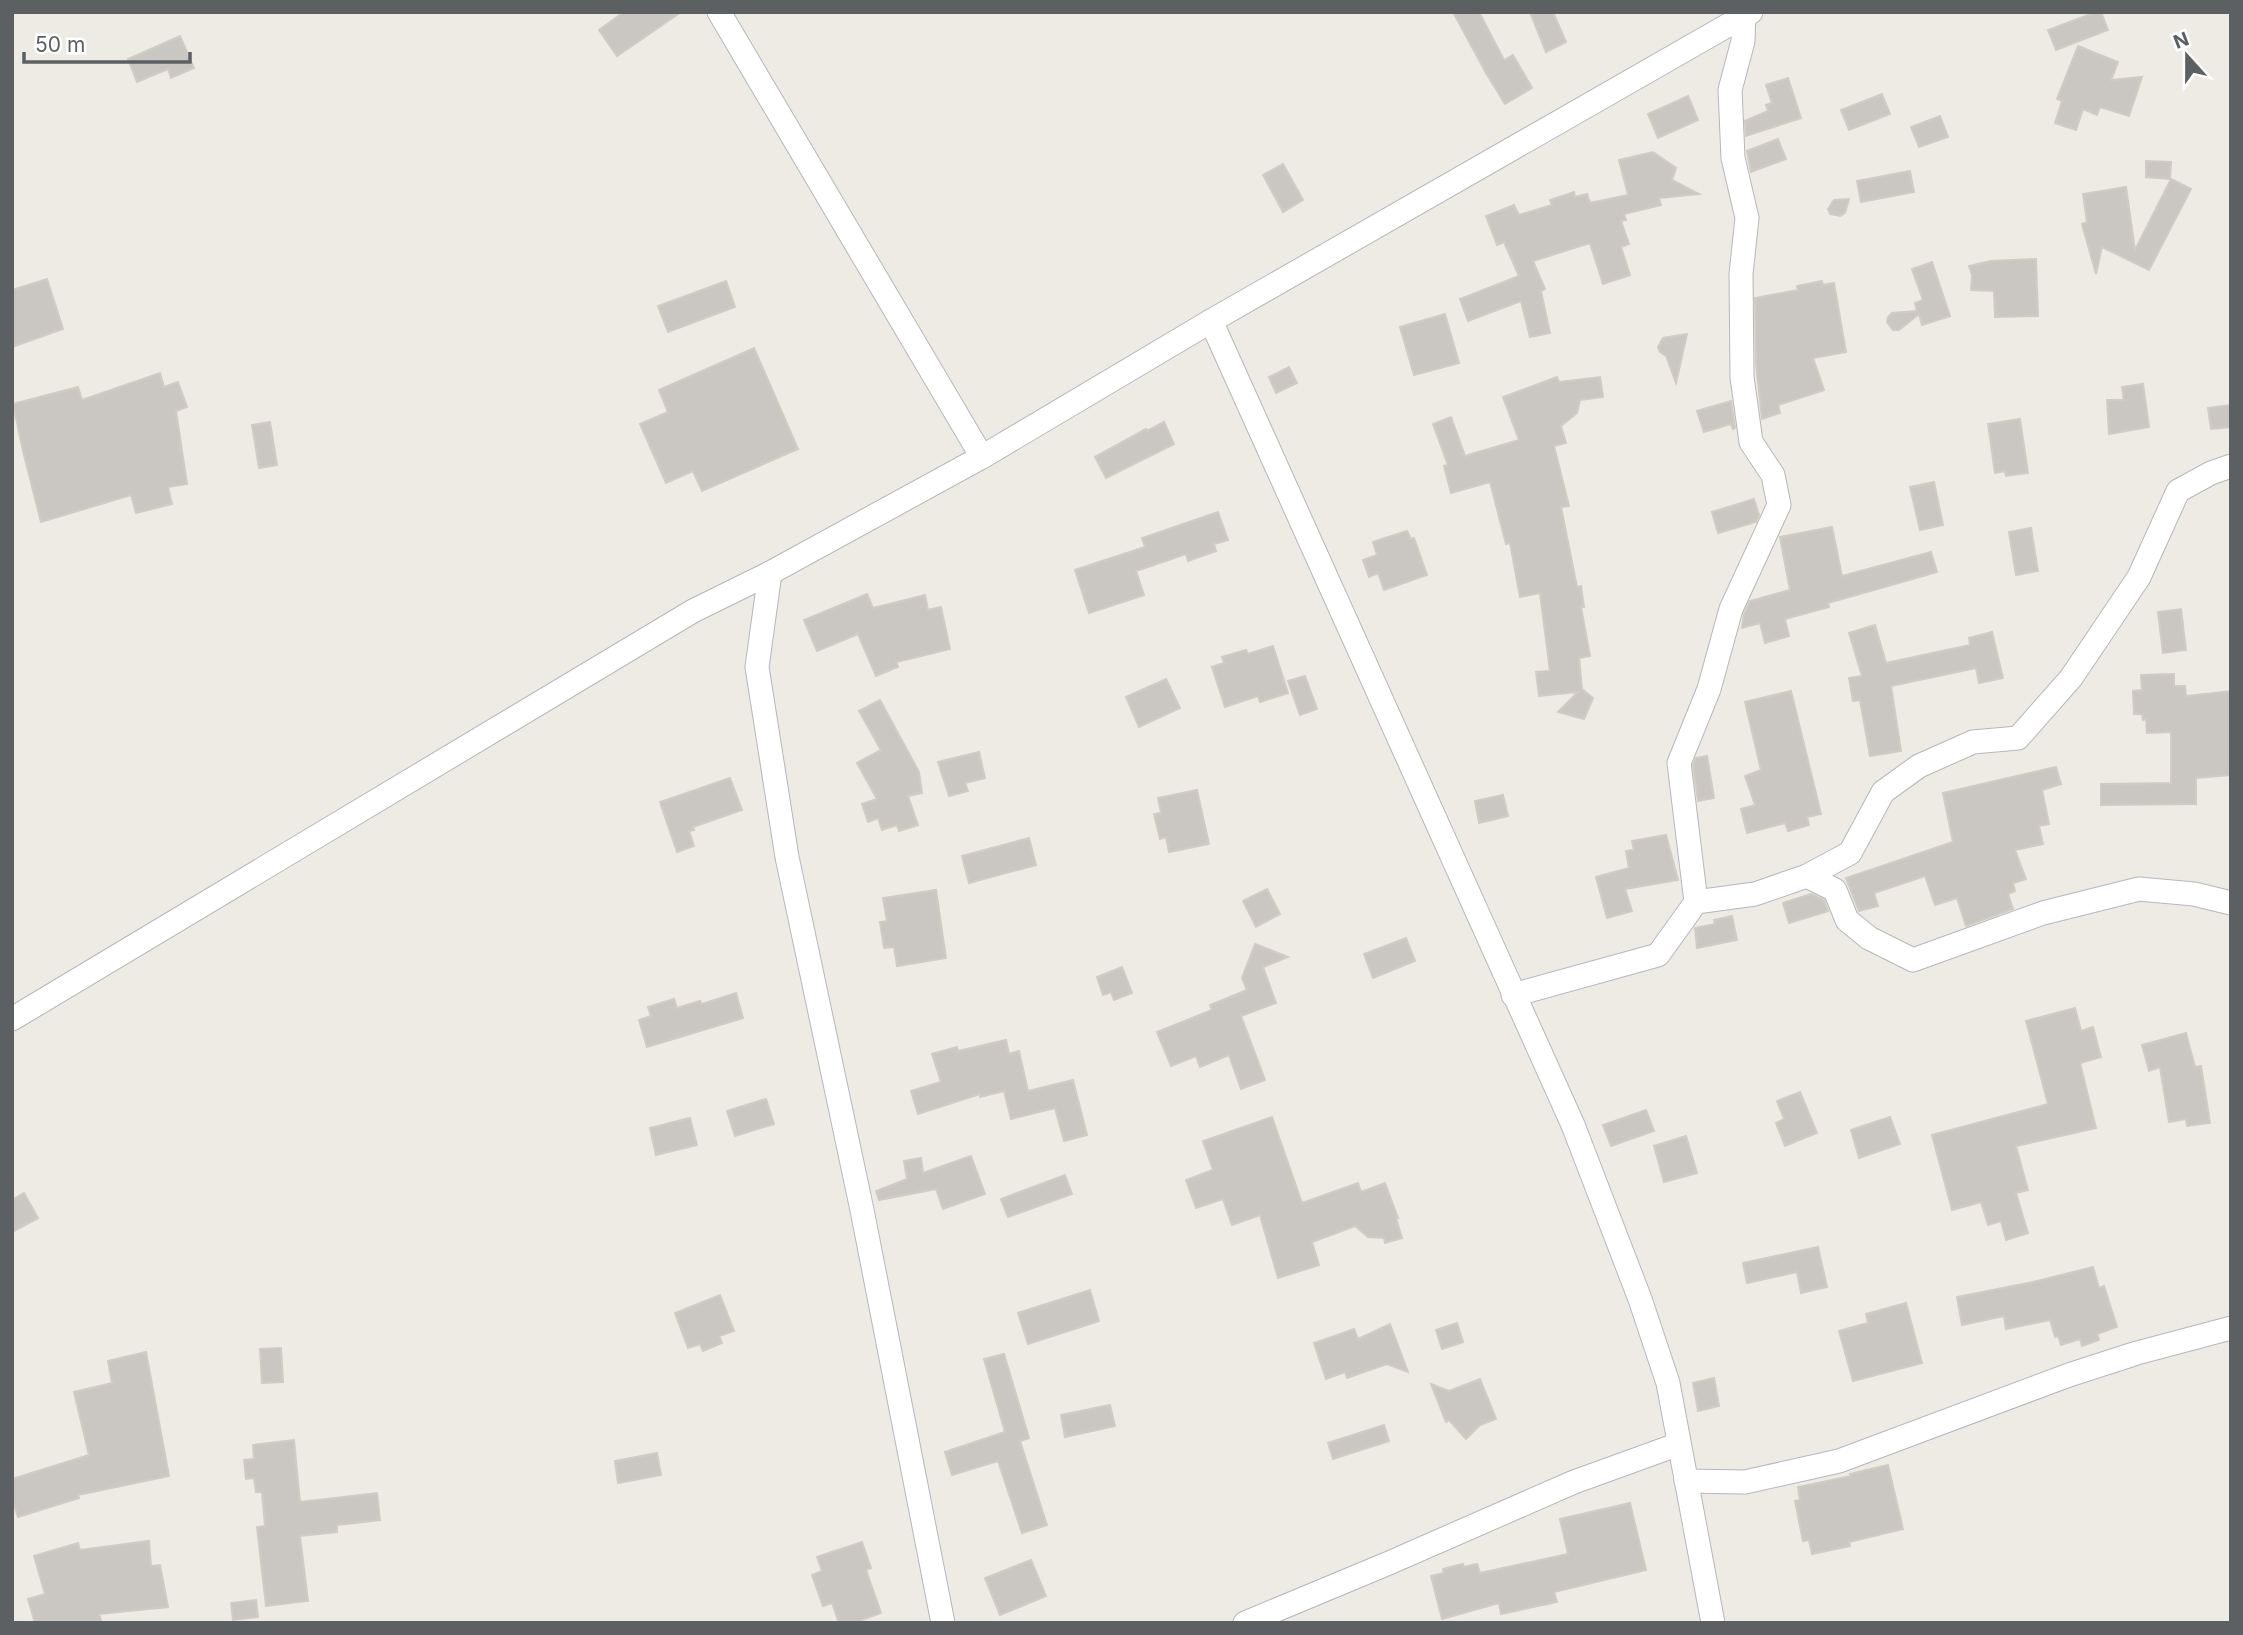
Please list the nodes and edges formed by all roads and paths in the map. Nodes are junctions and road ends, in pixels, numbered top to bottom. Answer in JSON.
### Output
{"nodes":[{"id":1,"x":719,"y":12,"type":"edge"},
{"id":2,"x":1746,"y":13,"type":"edge"},
{"id":3,"x":1210,"y":321,"type":"junction"},
{"id":4,"x":982,"y":457,"type":"junction"},
{"id":5,"x":2231,"y":466,"type":"edge"},
{"id":6,"x":770,"y":573,"type":"junction"},
{"id":7,"x":1807,"y":876,"type":"junction"},
{"id":8,"x":1696,"y":902,"type":"junction"},
{"id":9,"x":2231,"y":903,"type":"edge"},
{"id":10,"x":1513,"y":995,"type":"junction"},
{"id":11,"x":12,"y":1018,"type":"edge"},
{"id":12,"x":2231,"y":1328,"type":"edge"},
{"id":13,"x":1679,"y":1444,"type":"junction"},
{"id":14,"x":1686,"y":1482,"type":"junction"},
{"id":15,"x":943,"y":1623,"type":"edge"},
{"id":16,"x":1245,"y":1623,"type":"edge"},
{"id":17,"x":1713,"y":1623,"type":"edge"}],
"edges":[{"from":1,"to":4,"type":"street"},
{"from":2,"to":3,"type":"street"},
{"from":2,"to":8,"type":"street"},
{"from":3,"to":4,"type":"street"},
{"from":3,"to":10,"type":"street"},
{"from":4,"to":6,"type":"street"},
{"from":5,"to":7,"type":"street"},
{"from":6,"to":11,"type":"street"},
{"from":6,"to":15,"type":"street"},
{"from":7,"to":8,"type":"street"},
{"from":7,"to":9,"type":"street"},
{"from":8,"to":10,"type":"street"},
{"from":10,"to":13,"type":"street"},
{"from":12,"to":14,"type":"street"},
{"from":13,"to":14,"type":"street"},
{"from":13,"to":16,"type":"street"},
{"from":14,"to":17,"type":"street"}]}
